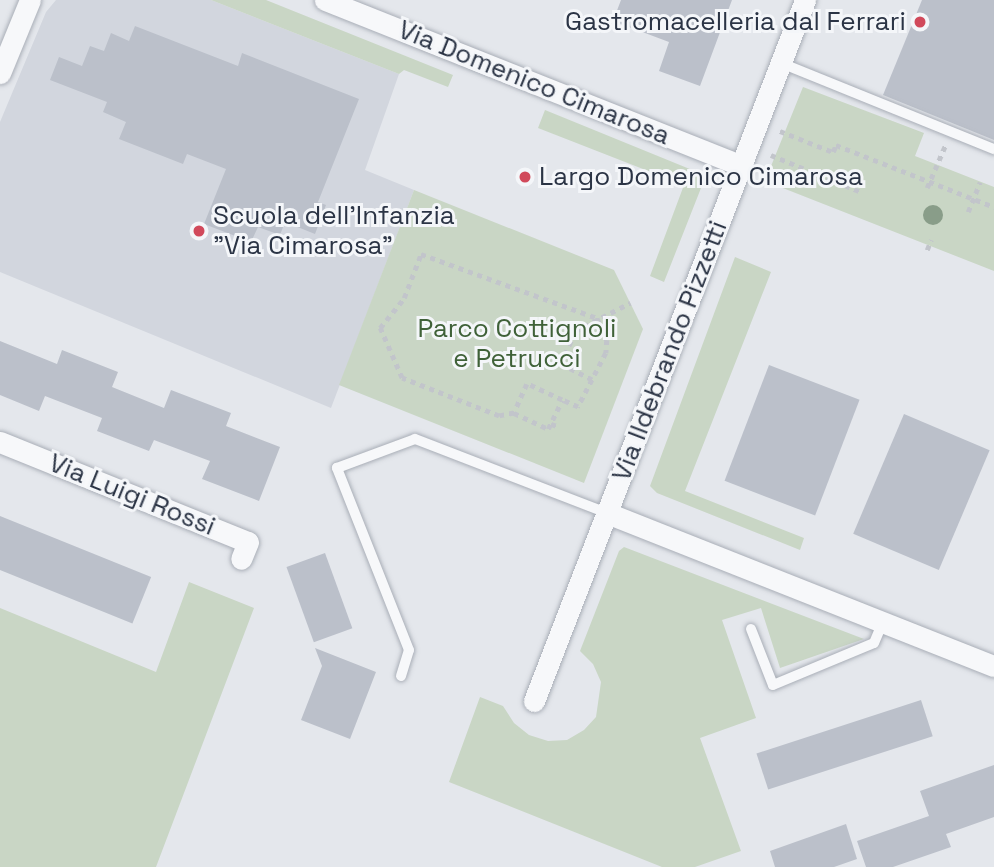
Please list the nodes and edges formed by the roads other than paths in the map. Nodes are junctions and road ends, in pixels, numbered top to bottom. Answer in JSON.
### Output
{"nodes":[{"id":1,"x":30,"y":0,"type":"edge"},
{"id":2,"x":325,"y":0,"type":"edge"},
{"id":3,"x":805,"y":0,"type":"edge"},
{"id":4,"x":781,"y":63,"type":"junction"},
{"id":5,"x":0,"y":74,"type":"edge"},
{"id":6,"x":994,"y":149,"type":"edge"},
{"id":7,"x":743,"y":166,"type":"junction"},
{"id":8,"x":0,"y":442,"type":"edge"},
{"id":9,"x":607,"y":513,"type":"junction"},
{"id":10,"x":241,"y":559,"type":"dead end"},
{"id":11,"x":883,"y":622,"type":"junction"},
{"id":12,"x":751,"y":629,"type":"dead end"},
{"id":13,"x":994,"y":666,"type":"edge"},
{"id":14,"x":401,"y":676,"type":"dead end"},
{"id":15,"x":534,"y":701,"type":"dead end"}],
"edges":[{"from":1,"to":5,"type":"street"},
{"from":2,"to":7,"type":"street","name":"Via Domenico Cimarosa"},
{"from":3,"to":4,"type":"street","name":"Via Ildebrando Pizzetti"},
{"from":4,"to":6,"type":"lane"},
{"from":4,"to":7,"type":"street","name":"Via Ildebrando Pizzetti"},
{"from":7,"to":9,"type":"street","name":"Via Ildebrando Pizzetti"},
{"from":8,"to":10,"type":"street","name":"Via Luigi Rossi"},
{"from":9,"to":11,"type":"street"},
{"from":9,"to":14,"type":"lane"},
{"from":9,"to":15,"type":"street","name":"Via Ildebrando Pizzetti"},
{"from":11,"to":12,"type":"lane"},
{"from":11,"to":13,"type":"street"}]}
